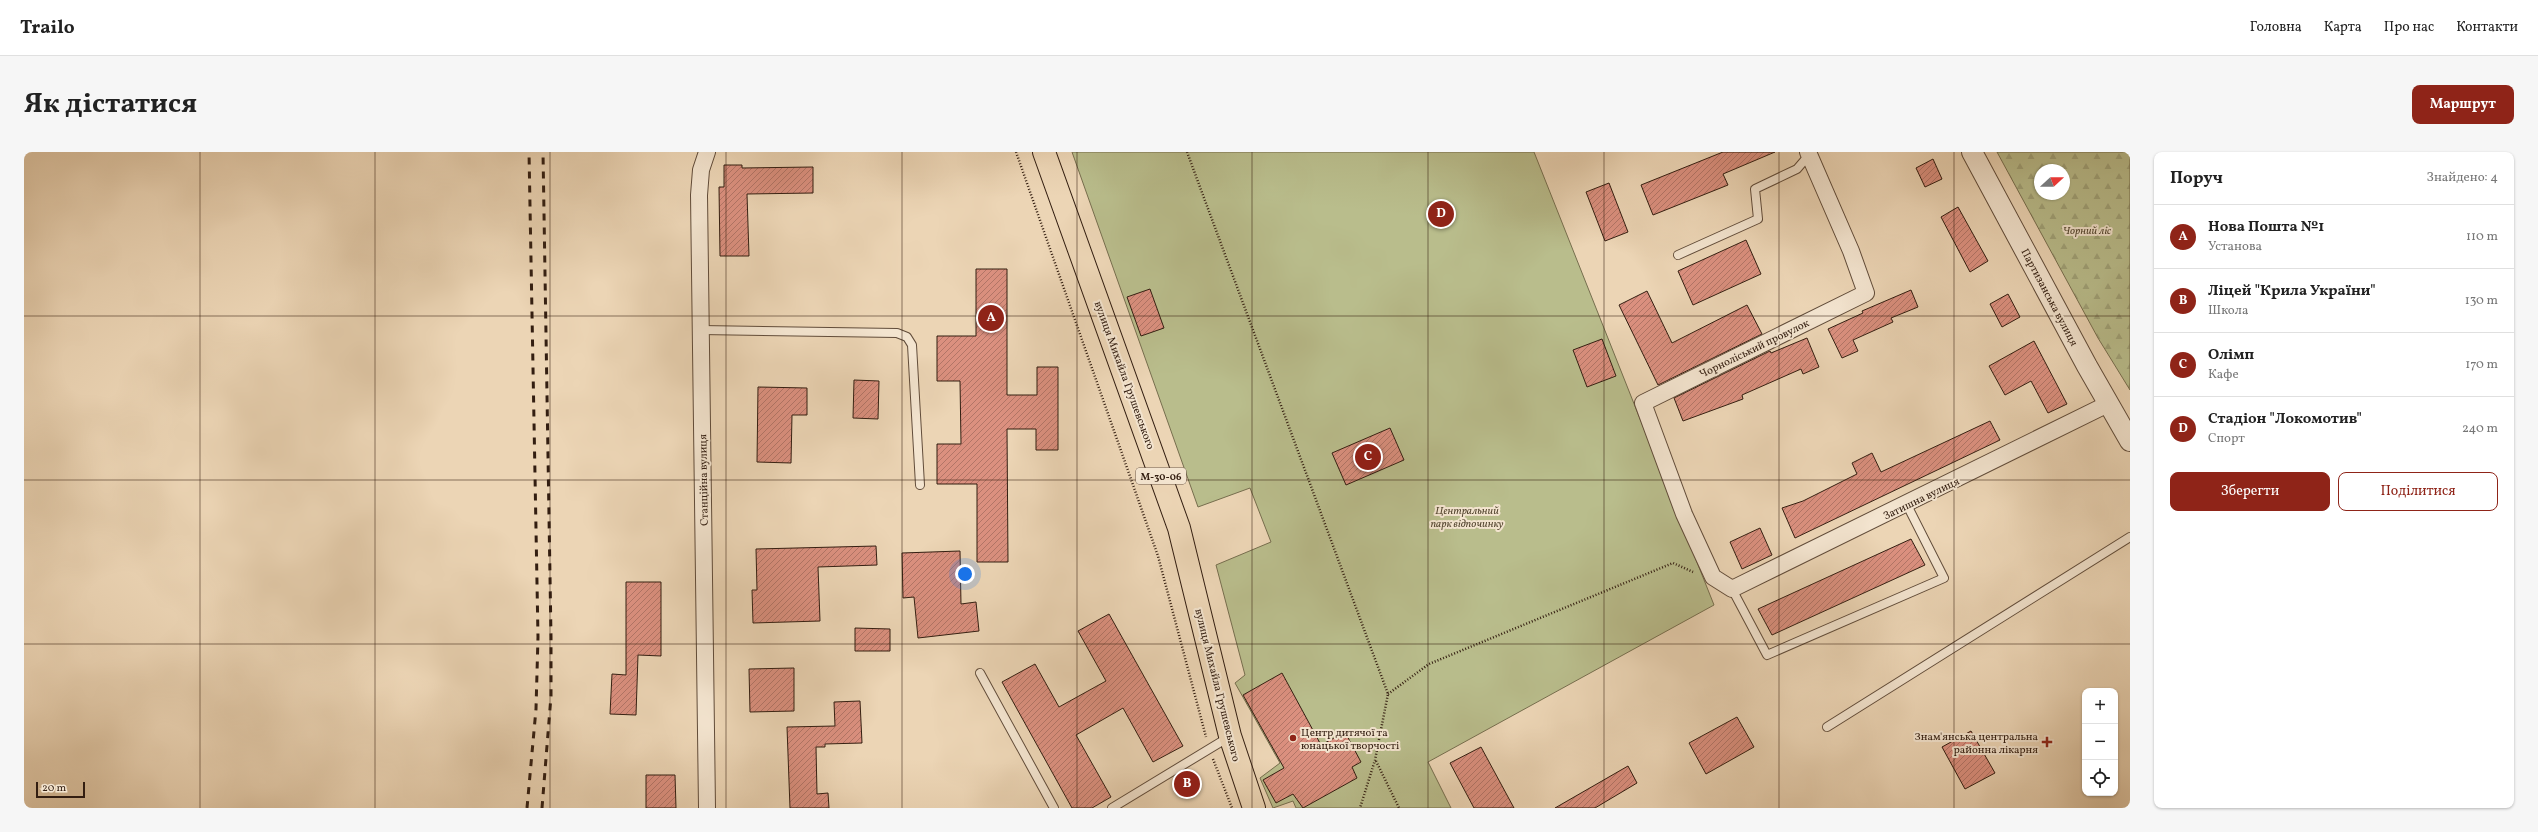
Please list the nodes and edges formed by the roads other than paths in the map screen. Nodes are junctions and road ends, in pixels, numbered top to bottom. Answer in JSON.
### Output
{"nodes":[{"id":1,"x":707,"y":152,"type":"edge"},
{"id":2,"x":1044,"y":152,"type":"edge"},
{"id":3,"x":1972,"y":152,"type":"edge"},
{"id":4,"x":1809,"y":154,"type":"edge"},
{"id":5,"x":1678,"y":255,"type":"dead end"},
{"id":6,"x":701,"y":330,"type":"junction"},
{"id":7,"x":2108,"y":404,"type":"junction"},
{"id":8,"x":2130,"y":441,"type":"edge"},
{"id":9,"x":920,"y":485,"type":"dead end"},
{"id":10,"x":1907,"y":505,"type":"junction"},
{"id":11,"x":2130,"y":537,"type":"edge"},
{"id":12,"x":1732,"y":589,"type":"junction"},
{"id":13,"x":980,"y":673,"type":"dead end"},
{"id":14,"x":1827,"y":727,"type":"dead end"},
{"id":15,"x":1230,"y":736,"type":"junction"},
{"id":16,"x":707,"y":808,"type":"edge"},
{"id":17,"x":1054,"y":808,"type":"edge"},
{"id":18,"x":1112,"y":808,"type":"edge"},
{"id":19,"x":1254,"y":808,"type":"edge"}],
"edges":[{"from":1,"to":6,"type":"street","name":"Станційна вулиця"},
{"from":2,"to":15,"type":"main road","name":"вулиця Михайла Грушевського","number":"М-30-06"},
{"from":3,"to":7,"type":"street","name":"Партизанська вулиця"},
{"from":4,"to":5,"type":"lane"},
{"from":4,"to":12,"type":"street","name":"Чорноліський провулок"},
{"from":6,"to":9,"type":"lane"},
{"from":6,"to":16,"type":"street","name":"Станційна вулиця"},
{"from":7,"to":8,"type":"street","name":"Партизанська вулиця"},
{"from":7,"to":10,"type":"street","name":"Затишна вулиця"},
{"from":10,"to":12,"type":"street","name":"Затишна вулиця"},
{"from":10,"to":12,"type":"lane"},
{"from":11,"to":14,"type":"lane"},
{"from":13,"to":17,"type":"lane"},
{"from":15,"to":18,"type":"lane"},
{"from":15,"to":19,"type":"main road","name":"вулиця Михайла Грушевського","number":"М-30-06"}]}
